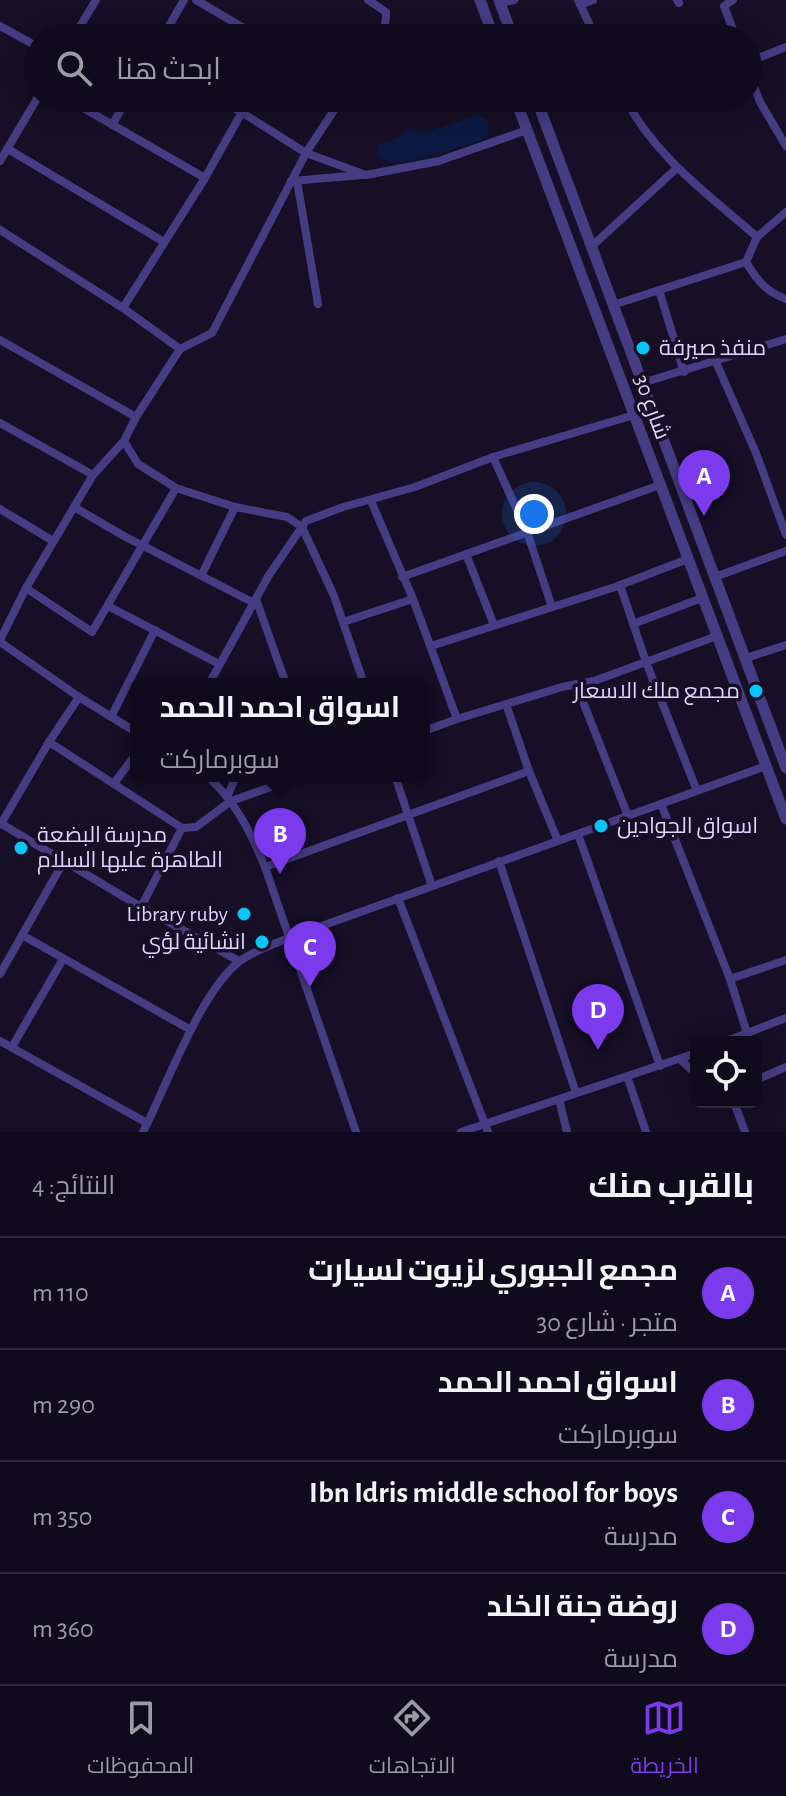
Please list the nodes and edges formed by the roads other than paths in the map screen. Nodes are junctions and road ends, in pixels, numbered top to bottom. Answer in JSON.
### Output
{"nodes":[{"id":1,"x":96,"y":0,"type":"edge"},
{"id":2,"x":184,"y":0,"type":"edge"},
{"id":3,"x":196,"y":0,"type":"edge"},
{"id":4,"x":480,"y":0,"type":"edge"},
{"id":5,"x":514,"y":0,"type":"edge"},
{"id":6,"x":593,"y":0,"type":"edge"},
{"id":7,"x":733,"y":0,"type":"edge"},
{"id":8,"x":373,"y":1,"type":"edge"},
{"id":9,"x":500,"y":1,"type":"edge"},
{"id":10,"x":579,"y":2,"type":"edge"},
{"id":11,"x":81,"y":24,"type":"edge"},
{"id":12,"x":170,"y":24,"type":"edge"},
{"id":13,"x":237,"y":24,"type":"edge"},
{"id":14,"x":385,"y":24,"type":"edge"},
{"id":15,"x":489,"y":24,"type":"edge"},
{"id":16,"x":508,"y":24,"type":"edge"},
{"id":17,"x":589,"y":24,"type":"edge"},
{"id":18,"x":731,"y":24,"type":"edge"},
{"id":19,"x":0,"y":26,"type":"edge"},
{"id":20,"x":24,"y":39,"type":"edge"},
{"id":21,"x":786,"y":47,"type":"edge"},
{"id":22,"x":762,"y":56,"type":"edge"},
{"id":23,"x":762,"y":105,"type":"edge"},
{"id":24,"x":29,"y":112,"type":"edge"},
{"id":25,"x":90,"y":112,"type":"edge"},
{"id":26,"x":120,"y":112,"type":"edge"},
{"id":27,"x":242,"y":112,"type":"joint"},
{"id":28,"x":333,"y":112,"type":"edge"},
{"id":29,"x":532,"y":112,"type":"edge"},
{"id":30,"x":540,"y":112,"type":"edge"},
{"id":31,"x":632,"y":112,"type":"edge"},
{"id":32,"x":521,"y":114,"type":"joint"},
{"id":33,"x":112,"y":125,"type":"junction"},
{"id":34,"x":527,"y":130,"type":"junction"},
{"id":35,"x":786,"y":146,"type":"edge"},
{"id":36,"x":554,"y":148,"type":"junction"},
{"id":37,"x":8,"y":149,"type":"junction"},
{"id":38,"x":306,"y":153,"type":"junction"},
{"id":39,"x":536,"y":154,"type":"junction"},
{"id":40,"x":0,"y":161,"type":"edge"},
{"id":41,"x":677,"y":168,"type":"junction"},
{"id":42,"x":366,"y":175,"type":"junction"},
{"id":43,"x":205,"y":178,"type":"junction"},
{"id":44,"x":294,"y":181,"type":"junction"},
{"id":45,"x":786,"y":212,"type":"edge"},
{"id":46,"x":0,"y":230,"type":"edge"},
{"id":47,"x":757,"y":237,"type":"junction"},
{"id":48,"x":164,"y":242,"type":"junction"},
{"id":49,"x":591,"y":247,"type":"junction"},
{"id":50,"x":746,"y":262,"type":"junction"},
{"id":51,"x":659,"y":290,"type":"junction"},
{"id":52,"x":786,"y":299,"type":"edge"},
{"id":53,"x":318,"y":304,"type":"dead end"},
{"id":54,"x":613,"y":305,"type":"junction"},
{"id":55,"x":123,"y":308,"type":"junction"},
{"id":56,"x":786,"y":339,"type":"edge"},
{"id":57,"x":0,"y":340,"type":"edge"},
{"id":58,"x":180,"y":349,"type":"junction"},
{"id":59,"x":715,"y":360,"type":"junction"},
{"id":60,"x":684,"y":372,"type":"junction"},
{"id":61,"x":642,"y":383,"type":"junction"},
{"id":62,"x":634,"y":415,"type":"junction"},
{"id":63,"x":136,"y":417,"type":"junction"},
{"id":64,"x":0,"y":423,"type":"edge"},
{"id":65,"x":124,"y":441,"type":"junction"},
{"id":66,"x":493,"y":457,"type":"junction"},
{"id":67,"x":93,"y":475,"type":"junction"},
{"id":68,"x":660,"y":485,"type":"junction"},
{"id":69,"x":176,"y":488,"type":"junction"},
{"id":70,"x":371,"y":501,"type":"junction"},
{"id":71,"x":74,"y":507,"type":"junction"},
{"id":72,"x":235,"y":507,"type":"junction"},
{"id":73,"x":0,"y":509,"type":"edge"},
{"id":74,"x":302,"y":527,"type":"junction"},
{"id":75,"x":527,"y":532,"type":"junction"},
{"id":76,"x":786,"y":535,"type":"edge"},
{"id":77,"x":53,"y":541,"type":"junction"},
{"id":78,"x":142,"y":544,"type":"junction"},
{"id":79,"x":786,"y":551,"type":"edge"},
{"id":80,"x":466,"y":554,"type":"junction"},
{"id":81,"x":688,"y":559,"type":"junction"},
{"id":82,"x":202,"y":574,"type":"junction"},
{"id":83,"x":402,"y":577,"type":"junction"},
{"id":84,"x":715,"y":577,"type":"junction"},
{"id":85,"x":620,"y":585,"type":"junction"},
{"id":86,"x":26,"y":588,"type":"junction"},
{"id":87,"x":702,"y":598,"type":"junction"},
{"id":88,"x":413,"y":599,"type":"junction"},
{"id":89,"x":255,"y":601,"type":"junction"},
{"id":90,"x":108,"y":606,"type":"junction"},
{"id":91,"x":552,"y":607,"type":"junction"},
{"id":92,"x":343,"y":622,"type":"junction"},
{"id":93,"x":633,"y":624,"type":"junction"},
{"id":94,"x":494,"y":625,"type":"junction"},
{"id":95,"x":155,"y":630,"type":"junction"},
{"id":96,"x":717,"y":636,"type":"junction"},
{"id":97,"x":0,"y":641,"type":"edge"},
{"id":98,"x":786,"y":645,"type":"edge"},
{"id":99,"x":431,"y":646,"type":"junction"},
{"id":100,"x":746,"y":658,"type":"junction"},
{"id":101,"x":646,"y":662,"type":"junction"},
{"id":102,"x":219,"y":664,"type":"junction"},
{"id":103,"x":131,"y":678,"type":"edge"},
{"id":104,"x":212,"y":678,"type":"edge"},
{"id":105,"x":284,"y":678,"type":"edge"},
{"id":106,"x":362,"y":678,"type":"edge"},
{"id":107,"x":130,"y":679,"type":"edge"},
{"id":108,"x":576,"y":684,"type":"junction"},
{"id":109,"x":79,"y":697,"type":"junction"},
{"id":110,"x":506,"y":704,"type":"junction"},
{"id":111,"x":111,"y":717,"type":"junction"},
{"id":112,"x":457,"y":719,"type":"junction"},
{"id":113,"x":130,"y":728,"type":"edge"},
{"id":114,"x":430,"y":729,"type":"edge"},
{"id":115,"x":49,"y":742,"type":"junction"},
{"id":116,"x":130,"y":762,"type":"edge"},
{"id":117,"x":766,"y":766,"type":"junction"},
{"id":118,"x":786,"y":768,"type":"edge"},
{"id":119,"x":529,"y":771,"type":"junction"},
{"id":120,"x":115,"y":782,"type":"junction"},
{"id":121,"x":213,"y":782,"type":"edge"},
{"id":122,"x":234,"y":782,"type":"edge"},
{"id":123,"x":283,"y":782,"type":"edge"},
{"id":124,"x":397,"y":782,"type":"edge"},
{"id":125,"x":697,"y":791,"type":"junction"},
{"id":126,"x":229,"y":799,"type":"junction"},
{"id":127,"x":661,"y":804,"type":"junction"},
{"id":128,"x":408,"y":814,"type":"junction"},
{"id":129,"x":628,"y":816,"type":"junction"},
{"id":130,"x":786,"y":819,"type":"edge"},
{"id":131,"x":1,"y":823,"type":"edge"},
{"id":132,"x":182,"y":828,"type":"junction"},
{"id":133,"x":578,"y":834,"type":"junction"},
{"id":134,"x":558,"y":841,"type":"junction"},
{"id":135,"x":64,"y":861,"type":"junction"},
{"id":136,"x":499,"y":861,"type":"junction"},
{"id":137,"x":265,"y":867,"type":"junction"},
{"id":138,"x":432,"y":886,"type":"junction"},
{"id":139,"x":398,"y":898,"type":"junction"},
{"id":140,"x":141,"y":907,"type":"junction"},
{"id":141,"x":22,"y":935,"type":"junction"},
{"id":142,"x":291,"y":937,"type":"junction"},
{"id":143,"x":63,"y":959,"type":"junction"},
{"id":144,"x":786,"y":960,"type":"edge"},
{"id":145,"x":239,"y":961,"type":"junction"},
{"id":146,"x":0,"y":974,"type":"edge"},
{"id":147,"x":730,"y":979,"type":"junction"},
{"id":148,"x":786,"y":1018,"type":"edge"},
{"id":149,"x":191,"y":1030,"type":"junction"},
{"id":150,"x":747,"y":1033,"type":"junction"},
{"id":151,"x":739,"y":1036,"type":"edge"},
{"id":152,"x":0,"y":1041,"type":"edge"},
{"id":153,"x":12,"y":1047,"type":"junction"},
{"id":154,"x":690,"y":1055,"type":"edge"},
{"id":155,"x":680,"y":1059,"type":"junction"},
{"id":156,"x":660,"y":1066,"type":"junction"},
{"id":157,"x":786,"y":1067,"type":"edge"},
{"id":158,"x":690,"y":1068,"type":"edge"},
{"id":159,"x":627,"y":1076,"type":"junction"},
{"id":160,"x":762,"y":1077,"type":"edge"},
{"id":161,"x":576,"y":1093,"type":"junction"},
{"id":162,"x":559,"y":1099,"type":"junction"},
{"id":163,"x":736,"y":1108,"type":"edge"},
{"id":164,"x":145,"y":1128,"type":"edge"},
{"id":165,"x":487,"y":1128,"type":"edge"},
{"id":166,"x":356,"y":1132,"type":"edge"},
{"id":167,"x":461,"y":1132,"type":"edge"},
{"id":168,"x":567,"y":1132,"type":"edge"},
{"id":169,"x":646,"y":1132,"type":"edge"},
{"id":170,"x":745,"y":1132,"type":"edge"}],
"edges":[{"from":1,"to":11,"type":"street"},
{"from":2,"to":12,"type":"street"},
{"from":3,"to":13,"type":"street"},
{"from":4,"to":15,"type":"street"},
{"from":5,"to":9,"type":"street"},
{"from":6,"to":10,"type":"street"},
{"from":7,"to":18,"type":"street"},
{"from":8,"to":14,"type":"street"},
{"from":9,"to":16,"type":"street"},
{"from":10,"to":17,"type":"street"},
{"from":19,"to":20,"type":"street"},
{"from":21,"to":22,"type":"street"},
{"from":23,"to":35,"type":"street"},
{"from":24,"to":37,"type":"street"},
{"from":25,"to":33,"type":"street"},
{"from":26,"to":33,"type":"street"},
{"from":27,"to":38,"type":"street"},
{"from":27,"to":43,"type":"street"},
{"from":28,"to":38,"type":"street"},
{"from":29,"to":32,"type":"street"},
{"from":30,"to":36,"type":"street","name":"شارع 30"},
{"from":31,"to":41,"type":"street"},
{"from":32,"to":34,"type":"street","name":"شارع 30"},
{"from":33,"to":43,"type":"street"},
{"from":34,"to":39,"type":"street","name":"شارع 30"},
{"from":34,"to":42,"type":"street"},
{"from":36,"to":39,"type":"street"},
{"from":36,"to":49,"type":"street","name":"شارع 30"},
{"from":37,"to":40,"type":"street"},
{"from":37,"to":48,"type":"street"},
{"from":38,"to":42,"type":"street"},
{"from":38,"to":44,"type":"street"},
{"from":39,"to":62,"type":"street","name":"شارع 30"},
{"from":41,"to":47,"type":"street"},
{"from":41,"to":49,"type":"street"},
{"from":42,"to":44,"type":"street"},
{"from":43,"to":48,"type":"street"},
{"from":44,"to":53,"type":"street"},
{"from":44,"to":58,"type":"street"},
{"from":45,"to":47,"type":"street"},
{"from":46,"to":55,"type":"street"},
{"from":47,"to":50,"type":"street"},
{"from":48,"to":55,"type":"street"},
{"from":49,"to":54,"type":"street","name":"شارع 30"},
{"from":50,"to":51,"type":"street"},
{"from":50,"to":52,"type":"street"},
{"from":51,"to":54,"type":"street"},
{"from":51,"to":60,"type":"street"},
{"from":54,"to":61,"type":"street","name":"شارع 30"},
{"from":55,"to":58,"type":"street"},
{"from":56,"to":59,"type":"street"},
{"from":57,"to":63,"type":"street"},
{"from":58,"to":63,"type":"street"},
{"from":59,"to":60,"type":"street"},
{"from":59,"to":76,"type":"street"},
{"from":60,"to":61,"type":"street"},
{"from":61,"to":84,"type":"street","name":"شارع 30"},
{"from":62,"to":66,"type":"street"},
{"from":62,"to":68,"type":"street","name":"شارع 30"},
{"from":63,"to":65,"type":"street"},
{"from":64,"to":67,"type":"street"},
{"from":65,"to":67,"type":"street"},
{"from":65,"to":69,"type":"street"},
{"from":66,"to":70,"type":"street"},
{"from":66,"to":75,"type":"street"},
{"from":67,"to":71,"type":"street"},
{"from":68,"to":75,"type":"street"},
{"from":68,"to":81,"type":"street","name":"شارع 30"},
{"from":69,"to":72,"type":"street"},
{"from":69,"to":78,"type":"street"},
{"from":70,"to":74,"type":"street"},
{"from":70,"to":83,"type":"street"},
{"from":71,"to":77,"type":"street"},
{"from":71,"to":78,"type":"street"},
{"from":72,"to":74,"type":"street"},
{"from":72,"to":82,"type":"street"},
{"from":73,"to":77,"type":"street"},
{"from":74,"to":89,"type":"street"},
{"from":74,"to":92,"type":"street"},
{"from":75,"to":80,"type":"street"},
{"from":75,"to":91,"type":"street"},
{"from":77,"to":86,"type":"street"},
{"from":78,"to":82,"type":"street"},
{"from":78,"to":90,"type":"street"},
{"from":79,"to":84,"type":"street"},
{"from":80,"to":83,"type":"street"},
{"from":80,"to":94,"type":"street"},
{"from":81,"to":85,"type":"street"},
{"from":81,"to":87,"type":"street","name":"شارع 30"},
{"from":82,"to":89,"type":"street"},
{"from":83,"to":88,"type":"street"},
{"from":84,"to":100,"type":"street","name":"شارع 30"},
{"from":85,"to":91,"type":"street"},
{"from":85,"to":93,"type":"street"},
{"from":86,"to":90,"type":"street"},
{"from":86,"to":97,"type":"street"},
{"from":87,"to":93,"type":"street"},
{"from":87,"to":96,"type":"street","name":"شارع 30"},
{"from":88,"to":92,"type":"street"},
{"from":88,"to":99,"type":"street"},
{"from":89,"to":102,"type":"street"},
{"from":89,"to":105,"type":"street"},
{"from":90,"to":95,"type":"street"},
{"from":91,"to":94,"type":"street"},
{"from":92,"to":106,"type":"street"},
{"from":93,"to":101,"type":"street"},
{"from":94,"to":99,"type":"street"},
{"from":95,"to":102,"type":"street"},
{"from":95,"to":103,"type":"street"},
{"from":96,"to":101,"type":"street"},
{"from":96,"to":117,"type":"street","name":"شارع 30"},
{"from":97,"to":109,"type":"street"},
{"from":98,"to":100,"type":"street"},
{"from":99,"to":112,"type":"street"},
{"from":100,"to":118,"type":"street","name":"شارع 30"},
{"from":101,"to":108,"type":"street"},
{"from":101,"to":125,"type":"street"},
{"from":102,"to":104,"type":"street"},
{"from":107,"to":111,"type":"street"},
{"from":108,"to":110,"type":"street"},
{"from":108,"to":129,"type":"street"},
{"from":109,"to":111,"type":"street"},
{"from":109,"to":115,"type":"street"},
{"from":110,"to":112,"type":"street"},
{"from":110,"to":119,"type":"street"},
{"from":111,"to":113,"type":"street"},
{"from":112,"to":114,"type":"street"},
{"from":115,"to":120,"type":"street"},
{"from":115,"to":131,"type":"street"},
{"from":116,"to":120,"type":"street"},
{"from":117,"to":125,"type":"street"},
{"from":117,"to":130,"type":"street","name":"شارع 30"},
{"from":119,"to":128,"type":"street"},
{"from":119,"to":134,"type":"street"},
{"from":120,"to":132,"type":"street"},
{"from":121,"to":126,"type":"street"},
{"from":122,"to":126,"type":"street"},
{"from":123,"to":126,"type":"street"},
{"from":124,"to":128,"type":"street"},
{"from":125,"to":127,"type":"street"},
{"from":126,"to":132,"type":"street"},
{"from":126,"to":137,"type":"street"},
{"from":127,"to":129,"type":"street"},
{"from":127,"to":147,"type":"street"},
{"from":128,"to":137,"type":"street"},
{"from":128,"to":138,"type":"street"},
{"from":129,"to":133,"type":"street"},
{"from":131,"to":135,"type":"street"},
{"from":132,"to":140,"type":"street"},
{"from":133,"to":134,"type":"street"},
{"from":133,"to":156,"type":"street"},
{"from":134,"to":136,"type":"street"},
{"from":135,"to":140,"type":"street"},
{"from":135,"to":141,"type":"street"},
{"from":136,"to":138,"type":"street"},
{"from":136,"to":161,"type":"street"},
{"from":137,"to":142,"type":"street"},
{"from":138,"to":139,"type":"street"},
{"from":139,"to":142,"type":"street"},
{"from":139,"to":165,"type":"street"},
{"from":140,"to":145,"type":"street"},
{"from":141,"to":143,"type":"street"},
{"from":141,"to":146,"type":"street"},
{"from":142,"to":145,"type":"street"},
{"from":142,"to":166,"type":"street"},
{"from":143,"to":149,"type":"street"},
{"from":143,"to":153,"type":"street"},
{"from":144,"to":147,"type":"street"},
{"from":145,"to":149,"type":"street"},
{"from":147,"to":150,"type":"street"},
{"from":148,"to":150,"type":"street"},
{"from":149,"to":164,"type":"street"},
{"from":150,"to":151,"type":"street"},
{"from":152,"to":153,"type":"street"},
{"from":153,"to":164,"type":"street"},
{"from":154,"to":155,"type":"street"},
{"from":155,"to":156,"type":"street"},
{"from":155,"to":158,"type":"street"},
{"from":156,"to":159,"type":"street"},
{"from":157,"to":160,"type":"street"},
{"from":159,"to":161,"type":"street"},
{"from":159,"to":169,"type":"street"},
{"from":161,"to":162,"type":"street"},
{"from":162,"to":165,"type":"street"},
{"from":162,"to":168,"type":"street"},
{"from":163,"to":170,"type":"street"},
{"from":165,"to":167,"type":"street"}]}
